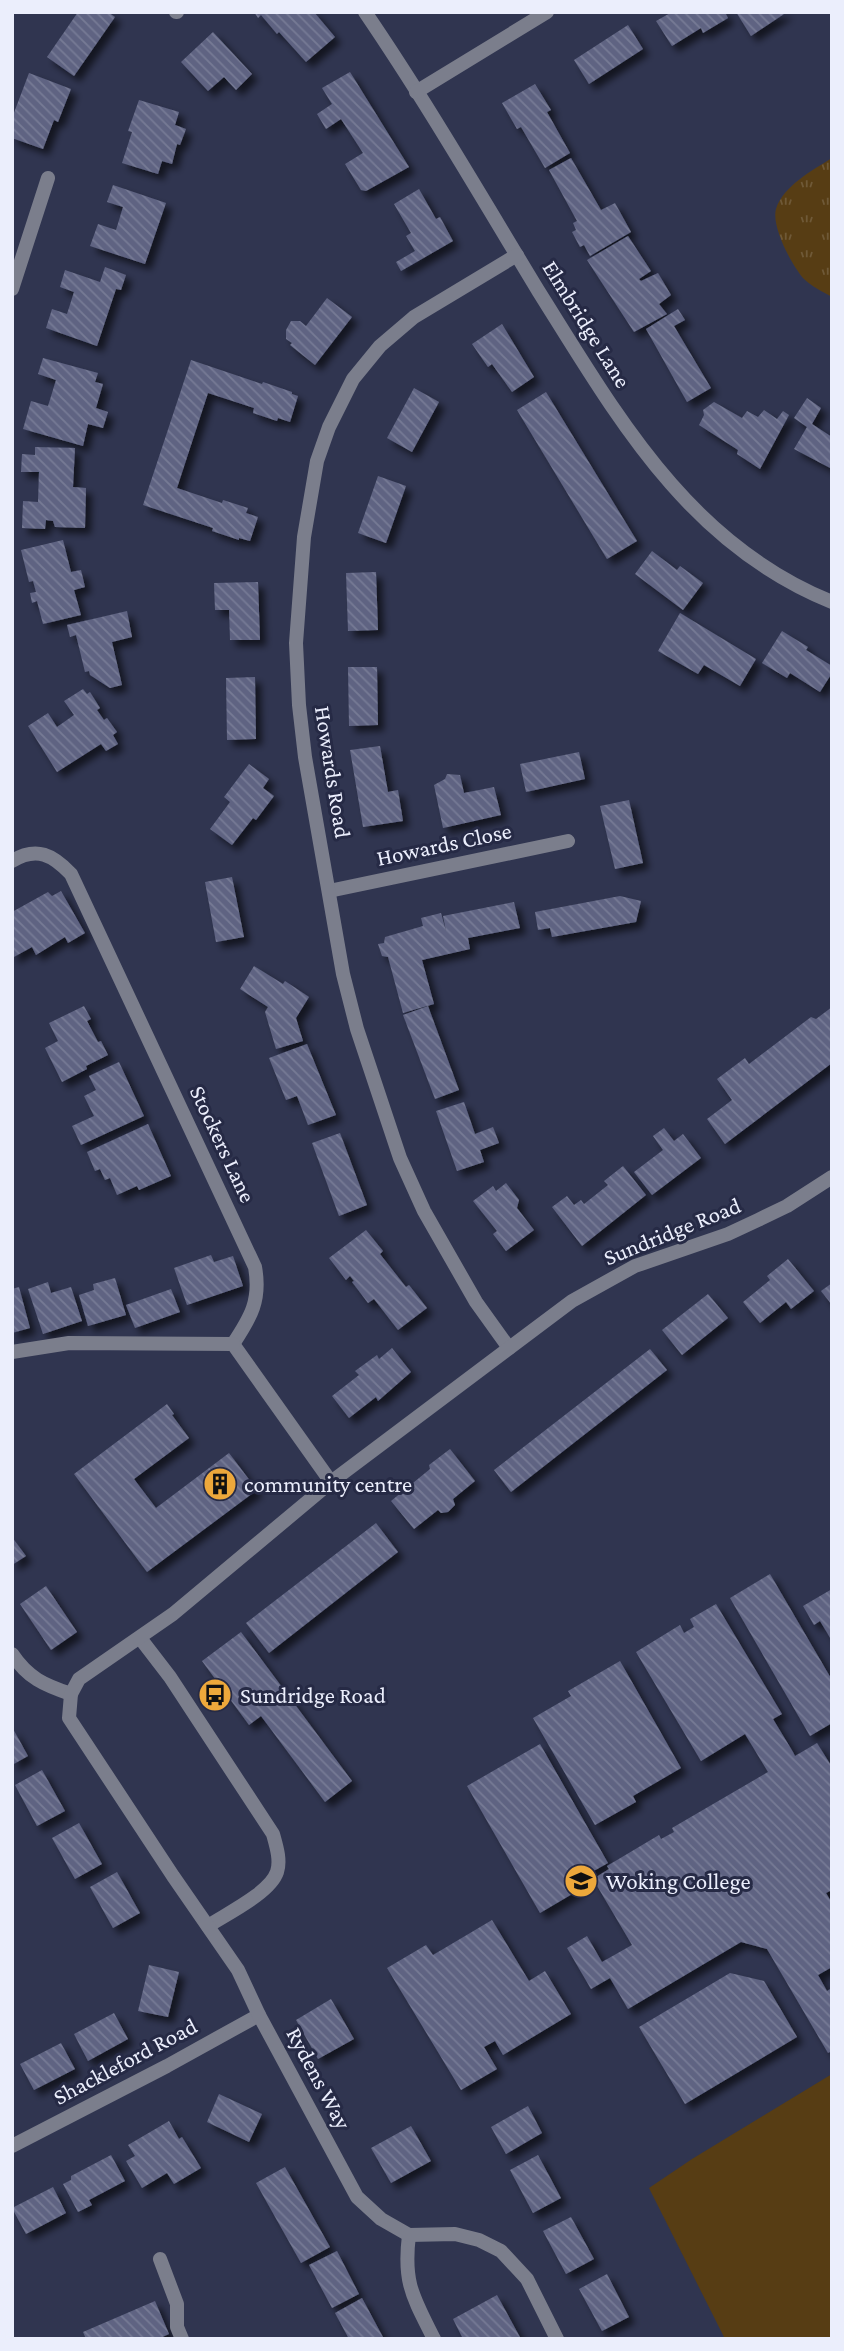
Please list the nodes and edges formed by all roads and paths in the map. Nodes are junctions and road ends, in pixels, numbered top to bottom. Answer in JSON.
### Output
{"nodes":[{"id":1,"x":365,"y":12,"type":"edge"},
{"id":2,"x":547,"y":12,"type":"edge"},
{"id":3,"x":416,"y":92,"type":"junction"},
{"id":4,"x":48,"y":178,"type":"dead end"},
{"id":5,"x":517,"y":255,"type":"junction"},
{"id":6,"x":12,"y":289,"type":"edge"},
{"id":7,"x":832,"y":602,"type":"edge"},
{"id":8,"x":568,"y":841,"type":"dead end"},
{"id":9,"x":12,"y":861,"type":"edge"},
{"id":10,"x":329,"y":891,"type":"junction"},
{"id":11,"x":832,"y":1177,"type":"edge"},
{"id":12,"x":233,"y":1344,"type":"junction"},
{"id":13,"x":509,"y":1348,"type":"junction"},
{"id":14,"x":12,"y":1352,"type":"edge"},
{"id":15,"x":331,"y":1482,"type":"junction"},
{"id":16,"x":141,"y":1638,"type":"junction"},
{"id":17,"x":12,"y":1654,"type":"edge"},
{"id":18,"x":71,"y":1694,"type":"junction"},
{"id":19,"x":208,"y":1926,"type":"junction"},
{"id":20,"x":259,"y":2015,"type":"junction"},
{"id":21,"x":12,"y":2146,"type":"edge"},
{"id":22,"x":409,"y":2235,"type":"junction"},
{"id":23,"x":160,"y":2259,"type":"dead end"},
{"id":24,"x":182,"y":2339,"type":"edge"},
{"id":25,"x":434,"y":2339,"type":"edge"},
{"id":26,"x":557,"y":2339,"type":"edge"}],
"edges":[{"from":1,"to":3,"type":"street","name":"Elmbridge Lane"},
{"from":2,"to":3,"type":"street"},
{"from":3,"to":5,"type":"street","name":"Elmbridge Lane"},
{"from":4,"to":6,"type":"street"},
{"from":5,"to":7,"type":"street","name":"Elmbridge Lane"},
{"from":5,"to":10,"type":"street","name":"Howards Road"},
{"from":8,"to":10,"type":"street","name":"Howards Close"},
{"from":9,"to":12,"type":"street","name":"Stockers Lane"},
{"from":10,"to":13,"type":"street","name":"Howards Road"},
{"from":11,"to":13,"type":"street","name":"Sundridge Road"},
{"from":12,"to":14,"type":"street"},
{"from":12,"to":15,"type":"street"},
{"from":13,"to":15,"type":"street","name":"Sundridge Road"},
{"from":15,"to":16,"type":"street","name":"Sundridge Road"},
{"from":16,"to":18,"type":"street","name":"Sundridge Road"},
{"from":16,"to":19,"type":"street"},
{"from":17,"to":18,"type":"street"},
{"from":18,"to":19,"type":"street","name":"Rydens Way"},
{"from":19,"to":20,"type":"street","name":"Rydens Way"},
{"from":20,"to":21,"type":"street","name":"Shackleford Road"},
{"from":20,"to":22,"type":"street","name":"Rydens Way"},
{"from":22,"to":25,"type":"street"},
{"from":22,"to":26,"type":"street"},
{"from":23,"to":24,"type":"street"}]}
